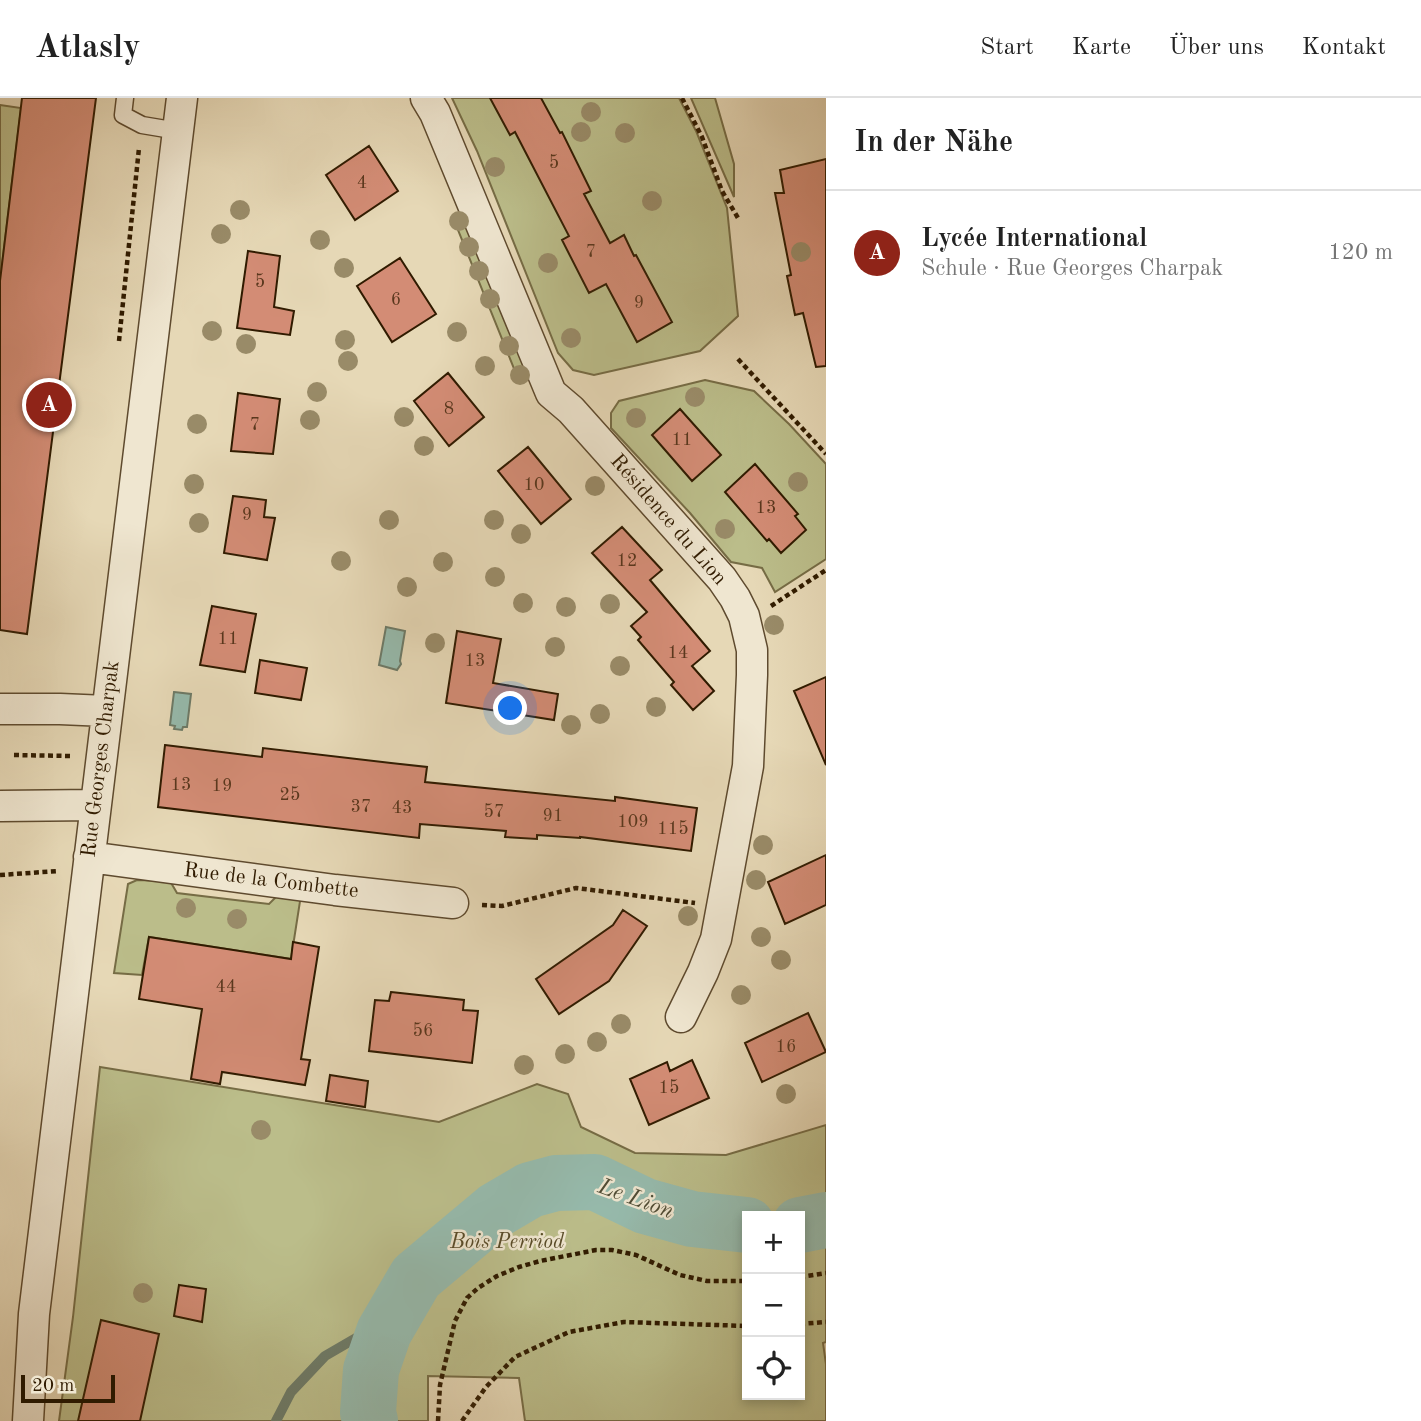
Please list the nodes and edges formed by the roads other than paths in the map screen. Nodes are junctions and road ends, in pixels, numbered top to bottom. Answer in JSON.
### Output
{"nodes":[{"id":1,"x":125,"y":98,"type":"edge"},
{"id":2,"x":182,"y":98,"type":"edge"},
{"id":3,"x":426,"y":98,"type":"edge"},
{"id":4,"x":178,"y":131,"type":"junction"},
{"id":5,"x":0,"y":709,"type":"edge"},
{"id":6,"x":106,"y":711,"type":"junction"},
{"id":7,"x":95,"y":805,"type":"junction"},
{"id":8,"x":0,"y":806,"type":"edge"},
{"id":9,"x":89,"y":858,"type":"junction"},
{"id":10,"x":453,"y":903,"type":"road end"},
{"id":11,"x":681,"y":1017,"type":"dead end"},
{"id":12,"x":28,"y":1421,"type":"edge"}],
"edges":[{"from":1,"to":4,"type":"lane"},
{"from":2,"to":4,"type":"street","name":"Rue Georges Charpak"},
{"from":3,"to":11,"type":"street","name":"Résidence du Lion"},
{"from":4,"to":6,"type":"street","name":"Rue Georges Charpak"},
{"from":5,"to":6,"type":"street"},
{"from":6,"to":7,"type":"street","name":"Rue Georges Charpak"},
{"from":7,"to":8,"type":"street"},
{"from":7,"to":9,"type":"street","name":"Rue Georges Charpak"},
{"from":9,"to":10,"type":"street","name":"Rue de la Combette"},
{"from":9,"to":12,"type":"street","name":"Rue Georges Charpak"}]}
